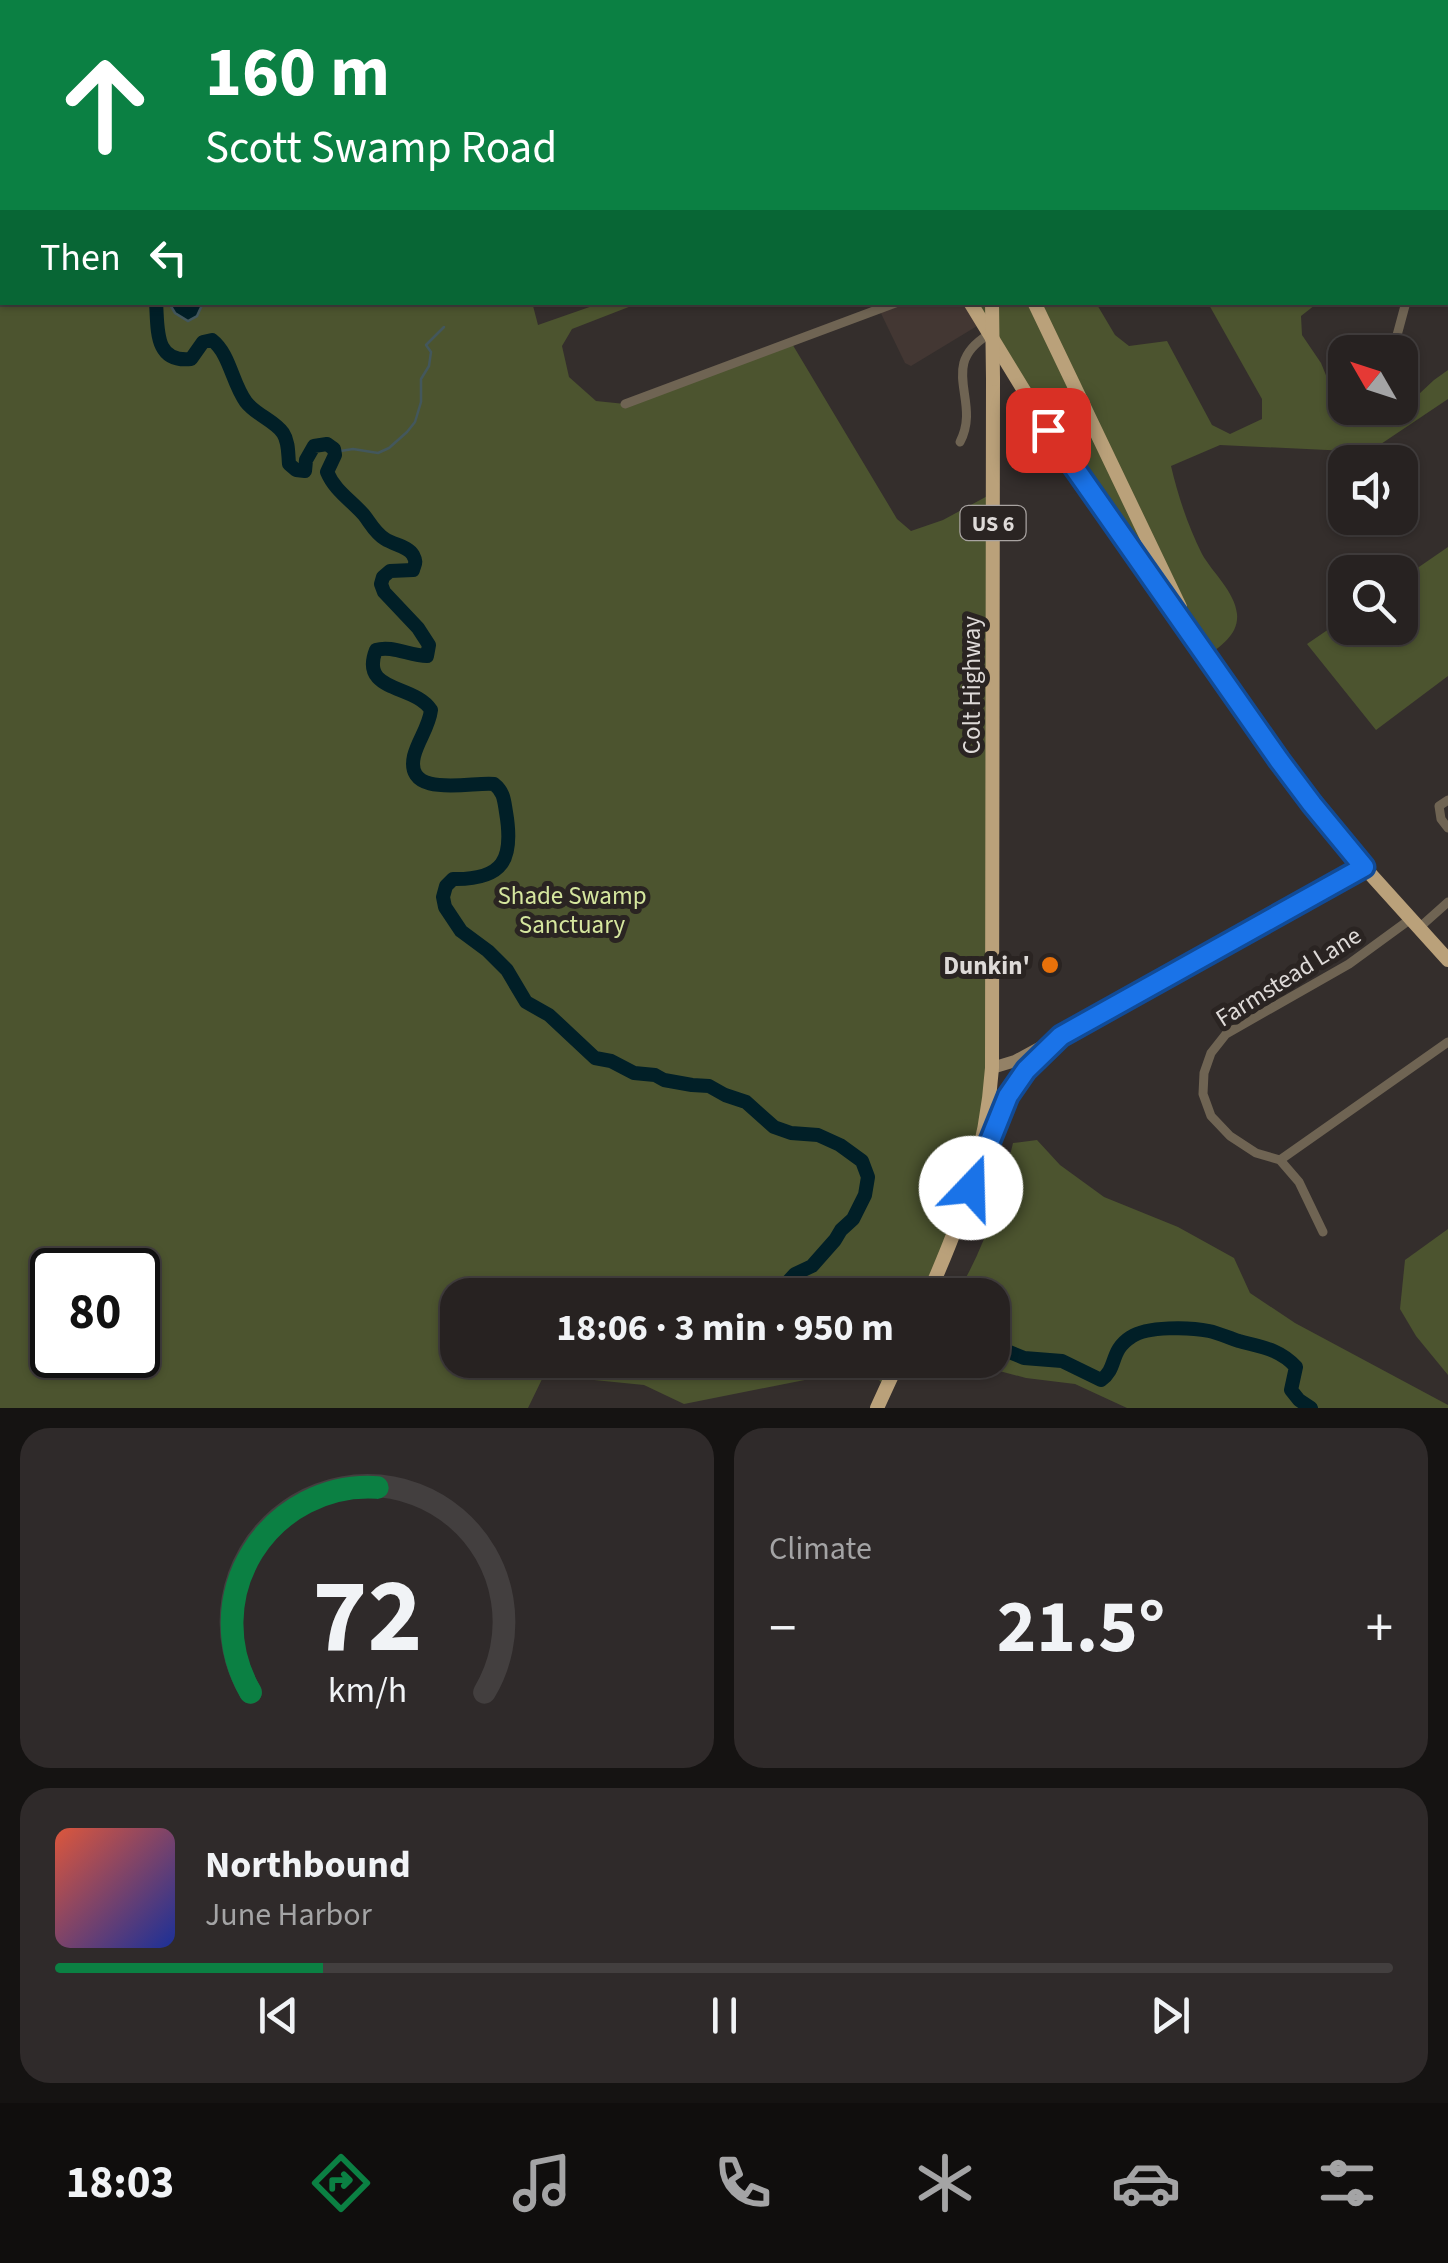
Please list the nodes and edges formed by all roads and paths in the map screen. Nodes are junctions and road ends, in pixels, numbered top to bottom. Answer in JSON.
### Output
{"nodes":[{"id":1,"x":890,"y":305,"type":"edge"},
{"id":2,"x":972,"y":305,"type":"edge"},
{"id":3,"x":992,"y":305,"type":"edge"},
{"id":4,"x":1035,"y":305,"type":"edge"},
{"id":5,"x":1405,"y":305,"type":"edge"},
{"id":6,"x":988,"y":335,"type":"junction"},
{"id":7,"x":1397,"y":335,"type":"edge"},
{"id":8,"x":624,"y":404,"type":"dead end"},
{"id":9,"x":960,"y":442,"type":"dead end"},
{"id":10,"x":1206,"y":656,"type":"junction"},
{"id":11,"x":1448,"y":800,"type":"edge"},
{"id":12,"x":1448,"y":828,"type":"edge"},
{"id":13,"x":1364,"y":867,"type":"junction"},
{"id":14,"x":1448,"y":902,"type":"edge"},
{"id":15,"x":1416,"y":922,"type":"junction"},
{"id":16,"x":1448,"y":960,"type":"edge"},
{"id":17,"x":1061,"y":1036,"type":"junction"},
{"id":18,"x":1448,"y":1042,"type":"edge"},
{"id":19,"x":992,"y":1068,"type":"junction"},
{"id":20,"x":1280,"y":1160,"type":"junction"},
{"id":21,"x":971,"y":1188,"type":"junction"},
{"id":22,"x":1323,"y":1232,"type":"dead end"},
{"id":23,"x":935,"y":1278,"type":"edge"},
{"id":24,"x":891,"y":1378,"type":"edge"},
{"id":25,"x":877,"y":1408,"type":"edge"}],
"edges":[{"from":1,"to":8,"type":"street"},
{"from":2,"to":6,"type":"highway"},
{"from":3,"to":19,"type":"highway","name":"Colt Highway","number":"US 6","bridge":true},
{"from":4,"to":10,"type":"highway"},
{"from":5,"to":7,"type":"street"},
{"from":6,"to":9,"type":"street"},
{"from":6,"to":10,"type":"highway"},
{"from":10,"to":13,"type":"highway"},
{"from":11,"to":12,"type":"street"},
{"from":13,"to":15,"type":"highway"},
{"from":13,"to":17,"type":"main road"},
{"from":14,"to":15,"type":"street","name":"Farmstead Lane"},
{"from":15,"to":16,"type":"highway"},
{"from":15,"to":20,"type":"street","name":"Farmstead Lane"},
{"from":17,"to":19,"type":"main road"},
{"from":17,"to":21,"type":"highway"},
{"from":18,"to":20,"type":"street"},
{"from":19,"to":21,"type":"highway","number":"US 6"},
{"from":20,"to":22,"type":"street"},
{"from":21,"to":23,"type":"highway","number":"US 6"},
{"from":24,"to":25,"type":"highway"}]}
